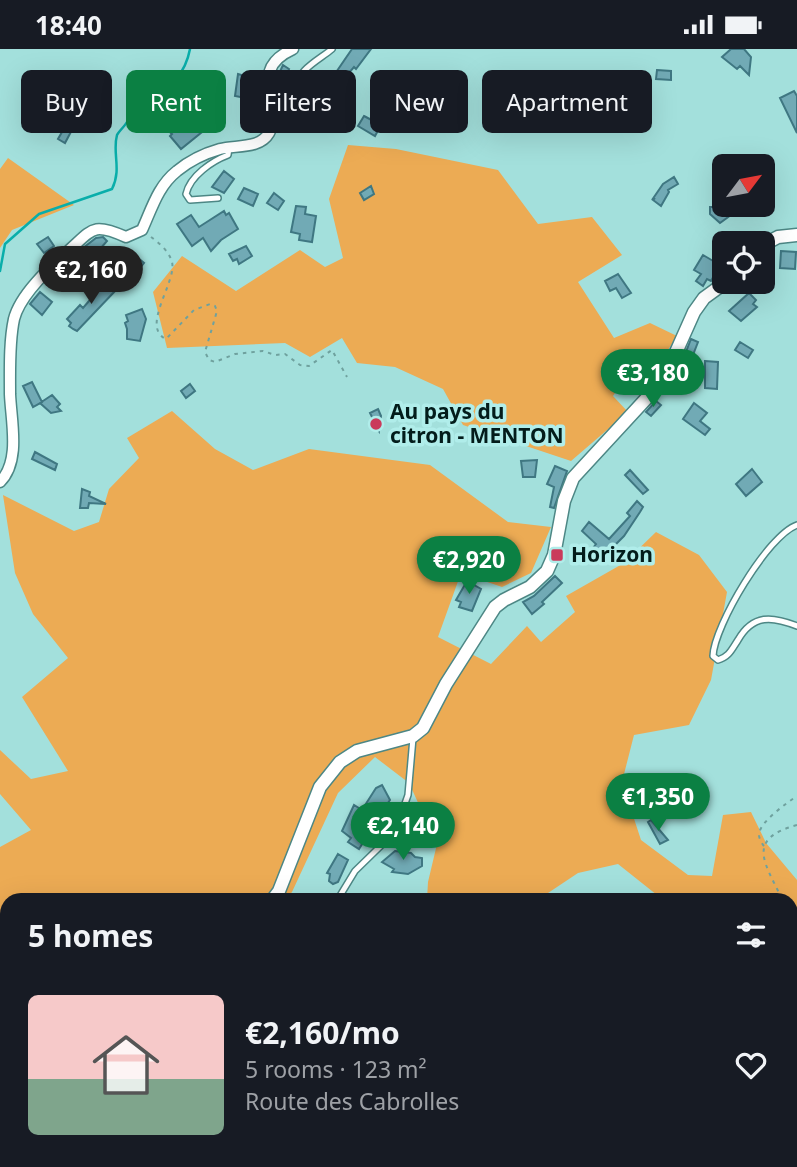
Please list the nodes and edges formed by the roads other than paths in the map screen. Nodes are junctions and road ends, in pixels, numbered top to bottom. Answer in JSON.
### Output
{"nodes":[{"id":1,"x":293,"y":49,"type":"edge"},
{"id":2,"x":332,"y":49,"type":"edge"},
{"id":3,"x":271,"y":70,"type":"edge"},
{"id":4,"x":306,"y":70,"type":"edge"},
{"id":5,"x":269,"y":133,"type":"edge"},
{"id":6,"x":229,"y":148,"type":"junction"},
{"id":7,"x":218,"y":198,"type":"dead end"},
{"id":8,"x":797,"y":235,"type":"edge"},
{"id":9,"x":775,"y":239,"type":"edge"},
{"id":10,"x":712,"y":293,"type":"edge"},
{"id":11,"x":0,"y":482,"type":"edge"},
{"id":12,"x":797,"y":525,"type":"edge"},
{"id":13,"x":797,"y":626,"type":"edge"},
{"id":14,"x":413,"y":736,"type":"junction"},
{"id":15,"x":278,"y":893,"type":"edge"},
{"id":16,"x":342,"y":893,"type":"edge"}],
"edges":[{"from":1,"to":3,"type":"street"},
{"from":2,"to":4,"type":"lane"},
{"from":5,"to":6,"type":"street"},
{"from":6,"to":7,"type":"lane"},
{"from":6,"to":11,"type":"street"},
{"from":8,"to":9,"type":"street"},
{"from":10,"to":14,"type":"street"},
{"from":12,"to":13,"type":"lane"},
{"from":14,"to":15,"type":"street"},
{"from":14,"to":16,"type":"lane"}]}
